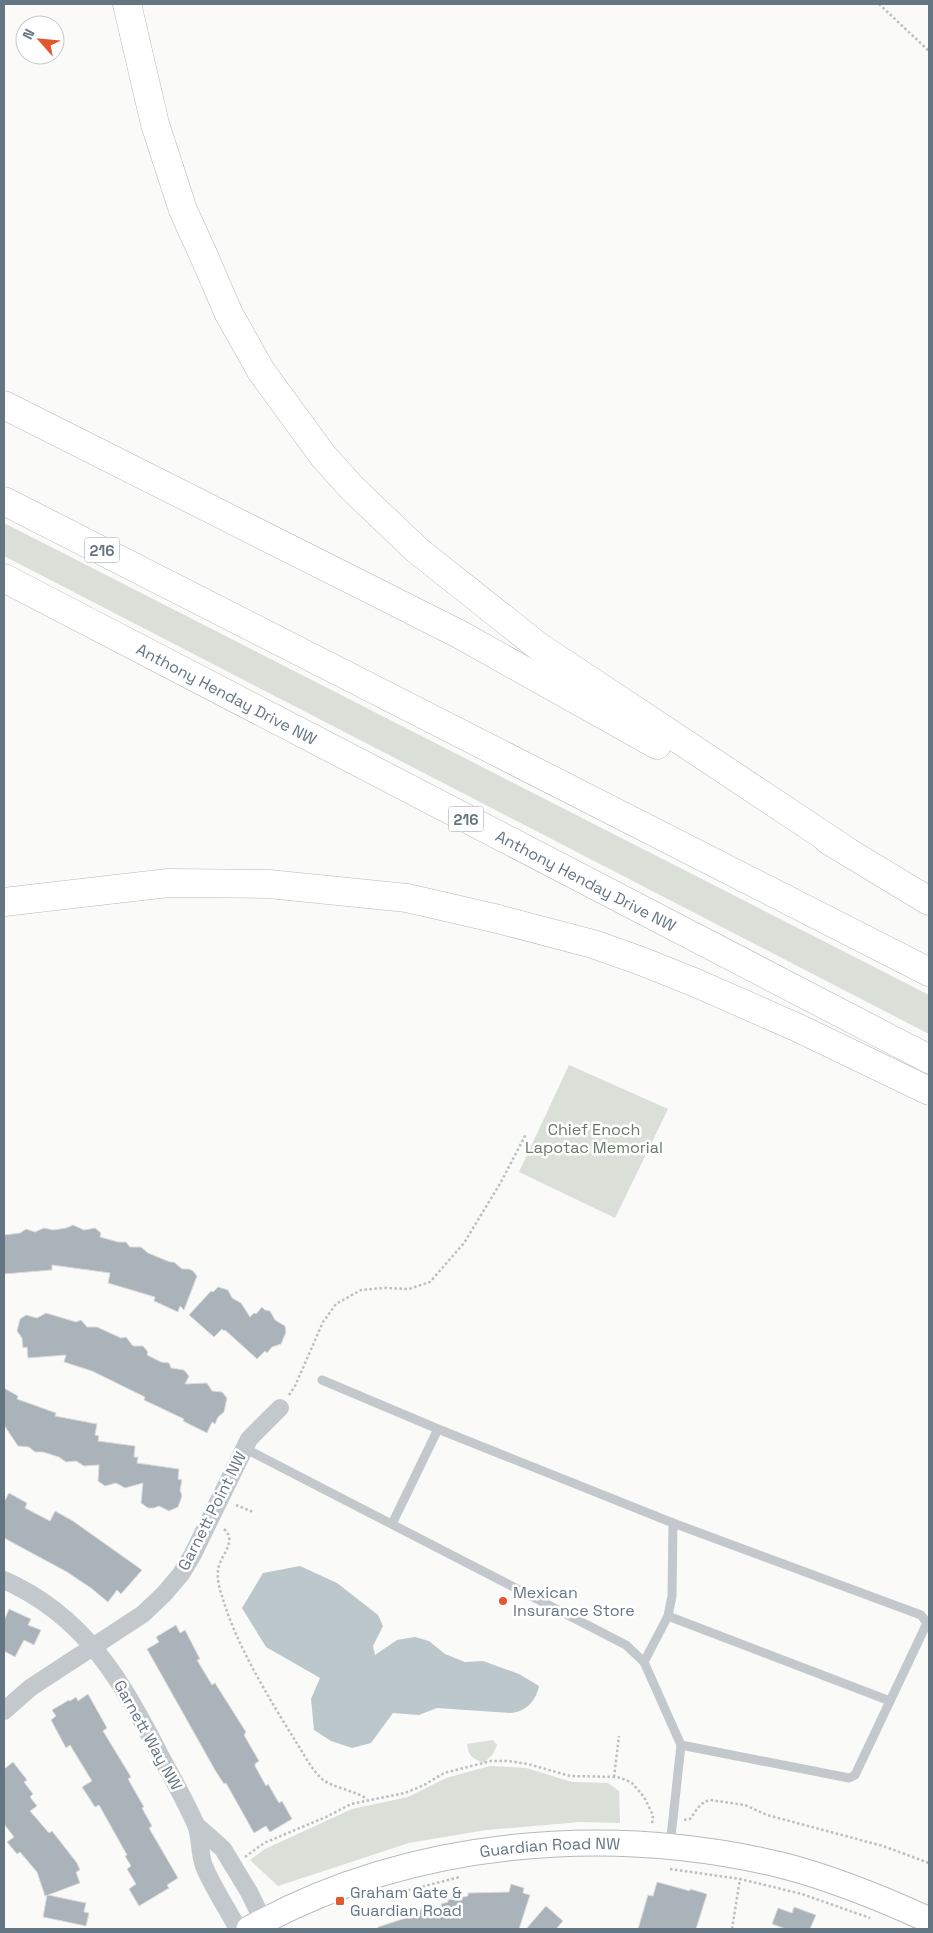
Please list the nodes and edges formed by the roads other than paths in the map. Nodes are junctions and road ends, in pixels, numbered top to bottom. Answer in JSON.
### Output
{"nodes":[{"id":1,"x":127,"y":4,"type":"edge"},
{"id":2,"x":4,"y":405,"type":"edge"},
{"id":3,"x":4,"y":501,"type":"edge"},
{"id":4,"x":4,"y":578,"type":"edge"},
{"id":5,"x":844,"y":849,"type":"junction"},
{"id":6,"x":4,"y":902,"type":"edge"},
{"id":7,"x":929,"y":902,"type":"edge"},
{"id":8,"x":929,"y":972,"type":"edge"},
{"id":9,"x":929,"y":1059,"type":"edge"},
{"id":10,"x":929,"y":1091,"type":"edge"},
{"id":11,"x":322,"y":1380,"type":"dead end"},
{"id":12,"x":280,"y":1408,"type":"road end"},
{"id":13,"x":438,"y":1429,"type":"junction"},
{"id":14,"x":244,"y":1448,"type":"junction"},
{"id":15,"x":673,"y":1523,"type":"junction"},
{"id":16,"x":392,"y":1524,"type":"junction"},
{"id":17,"x":4,"y":1580,"type":"edge"},
{"id":18,"x":668,"y":1616,"type":"junction"},
{"id":19,"x":94,"y":1647,"type":"junction"},
{"id":20,"x":644,"y":1662,"type":"junction"},
{"id":21,"x":890,"y":1701,"type":"junction"},
{"id":22,"x":4,"y":1710,"type":"edge"},
{"id":23,"x":681,"y":1745,"type":"junction"},
{"id":24,"x":197,"y":1826,"type":"junction"},
{"id":25,"x":662,"y":1853,"type":"junction"},
{"id":26,"x":929,"y":1920,"type":"edge"},
{"id":27,"x":260,"y":1926,"type":"edge"},
{"id":28,"x":238,"y":1929,"type":"edge"}],
"edges":[{"from":1,"to":5,"type":"highway"},
{"from":2,"to":5,"type":"highway"},
{"from":3,"to":8,"type":"highway","number":"216"},
{"from":4,"to":9,"type":"highway","name":"Anthony Henday Drive NW","number":"216"},
{"from":5,"to":7,"type":"highway"},
{"from":6,"to":10,"type":"highway"},
{"from":11,"to":13,"type":"lane"},
{"from":12,"to":14,"type":"street","name":"Garnett Point NW"},
{"from":13,"to":15,"type":"lane"},
{"from":13,"to":16,"type":"lane"},
{"from":14,"to":16,"type":"lane"},
{"from":14,"to":19,"type":"street","name":"Garnett Point NW"},
{"from":15,"to":18,"type":"lane"},
{"from":15,"to":21,"type":"lane"},
{"from":16,"to":20,"type":"lane"},
{"from":17,"to":19,"type":"street","name":"Garnett Way NW"},
{"from":18,"to":20,"type":"lane"},
{"from":18,"to":21,"type":"lane"},
{"from":19,"to":22,"type":"street"},
{"from":19,"to":24,"type":"street","name":"Garnett Way NW"},
{"from":20,"to":23,"type":"lane"},
{"from":21,"to":23,"type":"lane"},
{"from":23,"to":25,"type":"lane"},
{"from":24,"to":27,"type":"street","name":"Garnett Way NW"},
{"from":24,"to":28,"type":"street","name":"Garnett Way NW"},
{"from":25,"to":26,"type":"main road","name":"Guardian Road NW"},
{"from":25,"to":27,"type":"main road","name":"Guardian Road NW"}]}
